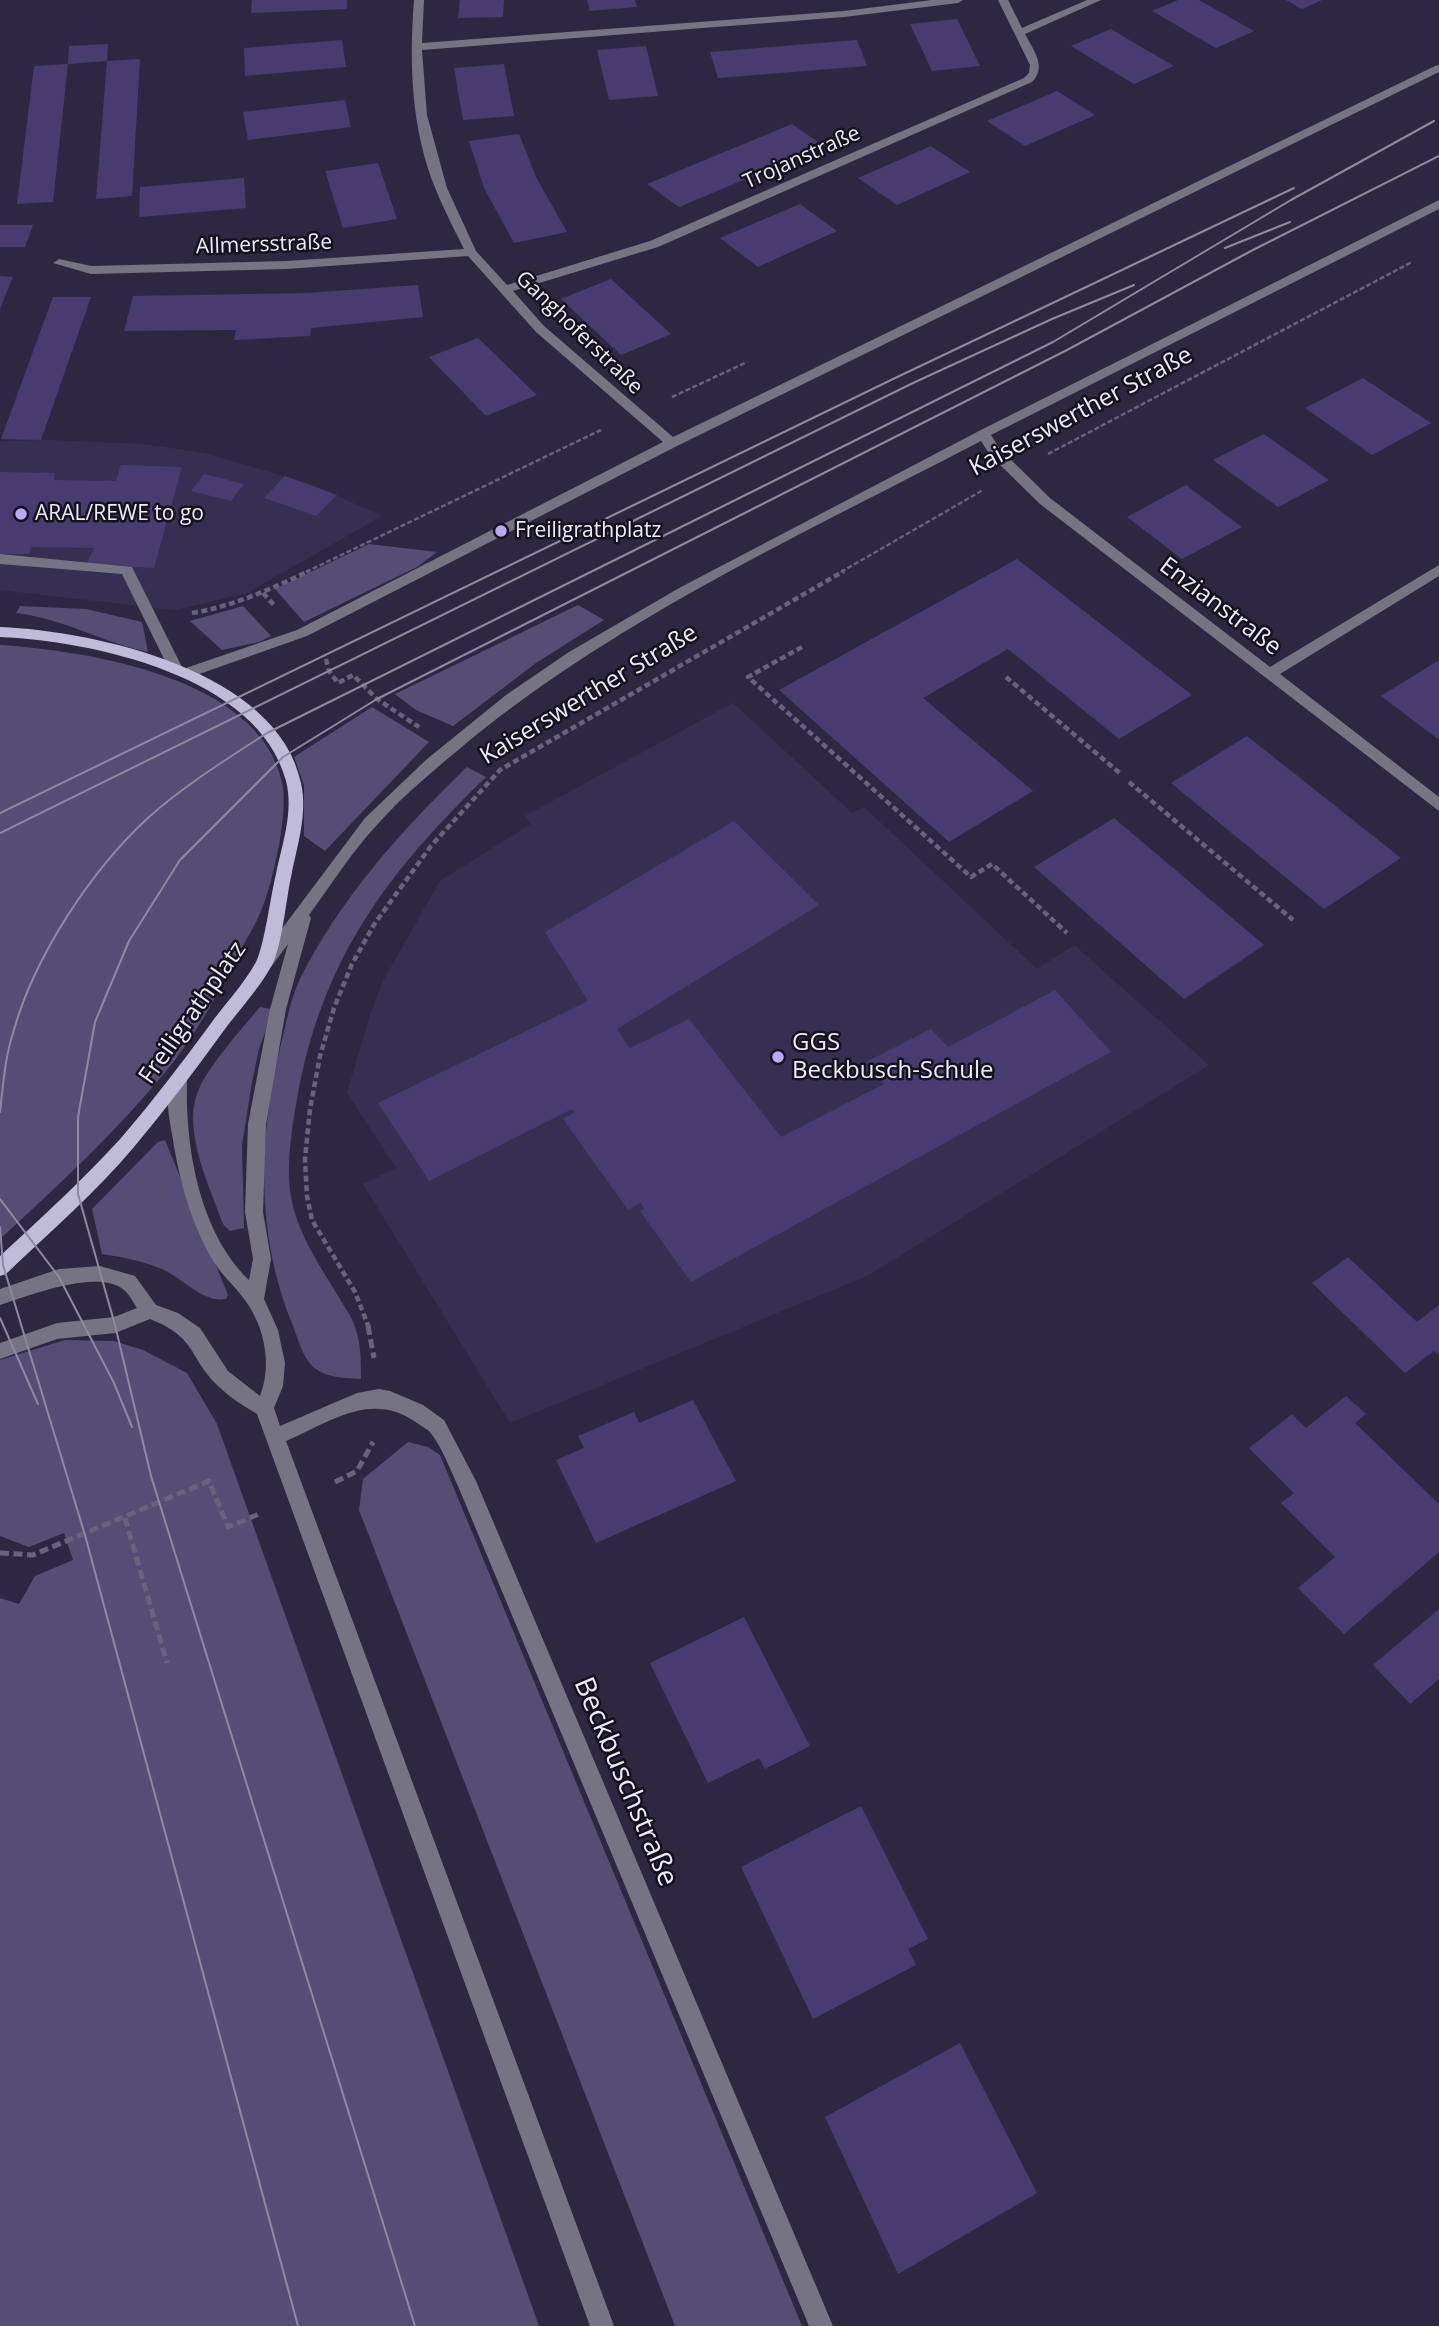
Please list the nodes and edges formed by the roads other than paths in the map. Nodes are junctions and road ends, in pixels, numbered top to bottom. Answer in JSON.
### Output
{"nodes":[{"id":1,"x":419,"y":0,"type":"edge"},
{"id":2,"x":958,"y":0,"type":"edge"},
{"id":3,"x":1003,"y":0,"type":"edge"},
{"id":4,"x":1096,"y":0,"type":"edge"},
{"id":5,"x":1021,"y":32,"type":"junction"},
{"id":6,"x":416,"y":47,"type":"junction"},
{"id":7,"x":1439,"y":68,"type":"edge"},
{"id":8,"x":1439,"y":204,"type":"edge"},
{"id":9,"x":471,"y":252,"type":"junction"},
{"id":10,"x":59,"y":263,"type":"dead end"},
{"id":11,"x":504,"y":290,"type":"junction"},
{"id":12,"x":984,"y":434,"type":"junction"},
{"id":13,"x":672,"y":443,"type":"junction"},
{"id":14,"x":0,"y":559,"type":"edge"},
{"id":15,"x":1439,"y":570,"type":"edge"},
{"id":16,"x":0,"y":632,"type":"edge"},
{"id":17,"x":182,"y":671,"type":"junction"},
{"id":18,"x":1269,"y":674,"type":"junction"},
{"id":19,"x":1439,"y":805,"type":"edge"},
{"id":20,"x":305,"y":909,"type":"junction"},
{"id":21,"x":265,"y":962,"type":"junction"},
{"id":22,"x":178,"y":1080,"type":"junction"},
{"id":23,"x":0,"y":1268,"type":"edge"},
{"id":24,"x":0,"y":1297,"type":"edge"},
{"id":25,"x":255,"y":1300,"type":"junction"},
{"id":26,"x":150,"y":1311,"type":"junction"},
{"id":27,"x":0,"y":1351,"type":"edge"},
{"id":28,"x":264,"y":1408,"type":"junction"},
{"id":29,"x":275,"y":1437,"type":"junction"},
{"id":30,"x":602,"y":2326,"type":"edge"},
{"id":31,"x":821,"y":2326,"type":"edge"}],
"edges":[{"from":1,"to":6,"type":"street","name":"Ganghoferstraße"},
{"from":2,"to":6,"type":"street"},
{"from":3,"to":5,"type":"street","name":"Trojanstraße"},
{"from":4,"to":5,"type":"street"},
{"from":5,"to":11,"type":"street","name":"Trojanstraße"},
{"from":6,"to":9,"type":"street","name":"Ganghoferstraße"},
{"from":7,"to":13,"type":"street"},
{"from":8,"to":12,"type":"street","name":"Kaiserswerther Straße"},
{"from":9,"to":10,"type":"street","name":"Allmersstraße"},
{"from":9,"to":11,"type":"street","name":"Ganghoferstraße"},
{"from":11,"to":13,"type":"street","name":"Ganghoferstraße"},
{"from":12,"to":18,"type":"street","name":"Enzianstraße"},
{"from":12,"to":20,"type":"street","name":"Kaiserswerther Straße"},
{"from":13,"to":17,"type":"street"},
{"from":14,"to":17,"type":"street"},
{"from":15,"to":18,"type":"street"},
{"from":16,"to":17,"type":"main road","name":"Freiligrathplatz"},
{"from":17,"to":21,"type":"main road","name":"Freiligrathplatz"},
{"from":18,"to":19,"type":"street","name":"Enzianstraße"},
{"from":20,"to":21,"type":"street","name":"Kaiserswerther Straße"},
{"from":20,"to":25,"type":"street"},
{"from":21,"to":22,"type":"main road","name":"Freiligrathplatz"},
{"from":22,"to":23,"type":"main road","name":"Freiligrathplatz"},
{"from":22,"to":25,"type":"street"},
{"from":24,"to":26,"type":"street"},
{"from":25,"to":28,"type":"street"},
{"from":26,"to":27,"type":"street"},
{"from":26,"to":28,"type":"street"},
{"from":28,"to":29,"type":"street"},
{"from":29,"to":30,"type":"street"},
{"from":29,"to":31,"type":"street","name":"Beckbuschstraße"}]}
